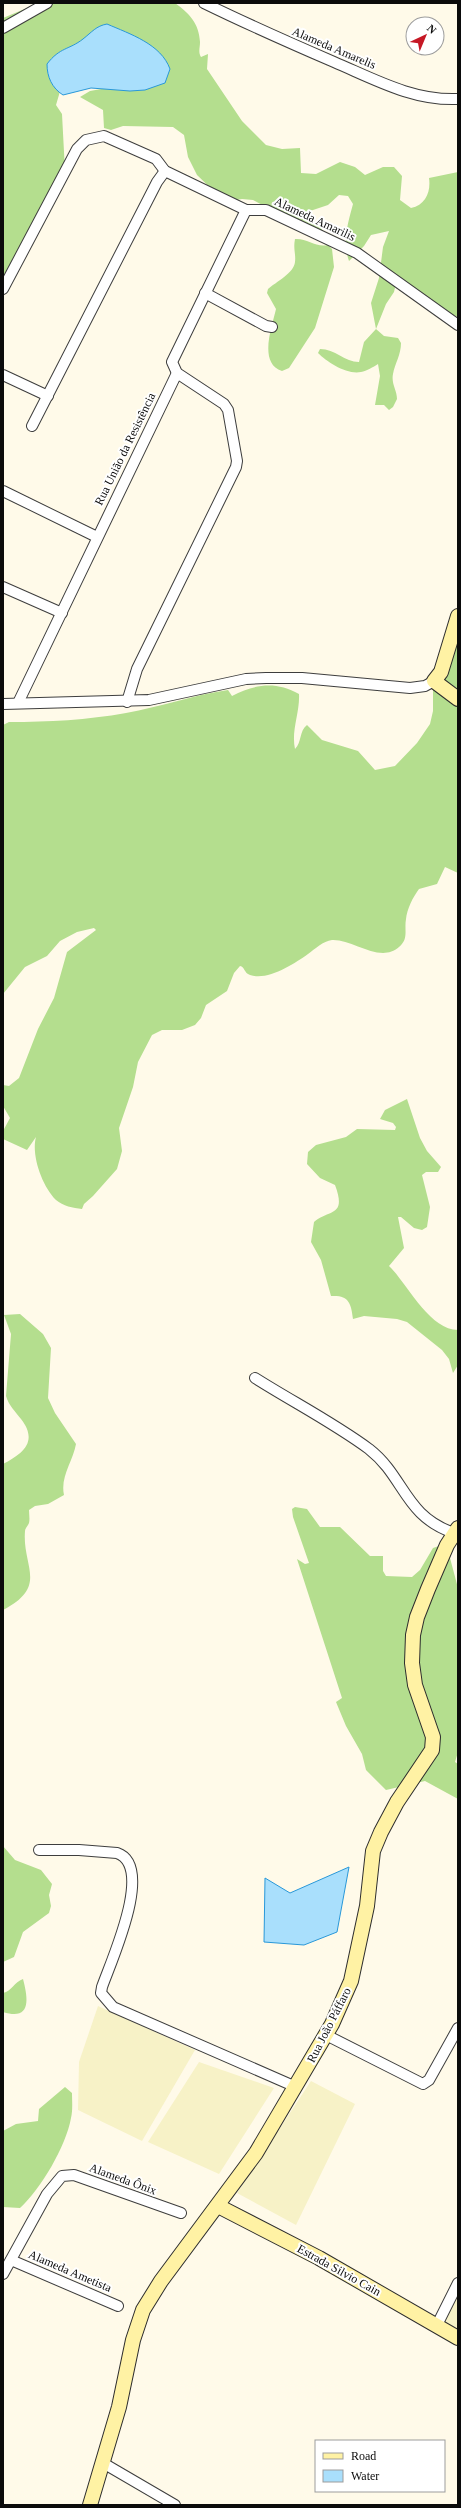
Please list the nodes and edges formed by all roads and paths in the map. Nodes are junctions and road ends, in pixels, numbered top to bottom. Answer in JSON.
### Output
{"nodes":[{"id":1,"x":47,"y":3,"type":"edge"},
{"id":2,"x":204,"y":3,"type":"edge"},
{"id":3,"x":3,"y":28,"type":"edge"},
{"id":4,"x":458,"y":99,"type":"edge"},
{"id":5,"x":165,"y":171,"type":"junction"},
{"id":6,"x":246,"y":210,"type":"junction"},
{"id":7,"x":3,"y":288,"type":"edge"},
{"id":8,"x":205,"y":293,"type":"junction"},
{"id":9,"x":458,"y":325,"type":"edge"},
{"id":10,"x":272,"y":327,"type":"dead end"},
{"id":11,"x":177,"y":373,"type":"junction"},
{"id":12,"x":3,"y":375,"type":"edge"},
{"id":13,"x":48,"y":396,"type":"junction"},
{"id":14,"x":32,"y":426,"type":"dead end"},
{"id":15,"x":3,"y":492,"type":"edge"},
{"id":16,"x":97,"y":537,"type":"junction"},
{"id":17,"x":3,"y":587,"type":"edge"},
{"id":18,"x":62,"y":613,"type":"junction"},
{"id":19,"x":458,"y":616,"type":"edge"},
{"id":20,"x":434,"y":681,"type":"junction"},
{"id":21,"x":458,"y":699,"type":"edge"},
{"id":22,"x":127,"y":702,"type":"junction"},
{"id":23,"x":18,"y":703,"type":"junction"},
{"id":24,"x":3,"y":704,"type":"edge"},
{"id":25,"x":255,"y":1378,"type":"dead end"},
{"id":26,"x":453,"y":1535,"type":"edge"},
{"id":27,"x":39,"y":1850,"type":"dead end"},
{"id":28,"x":458,"y":2028,"type":"edge"},
{"id":29,"x":326,"y":2035,"type":"junction"},
{"id":30,"x":296,"y":2087,"type":"junction"},
{"id":31,"x":218,"y":2206,"type":"junction"},
{"id":32,"x":181,"y":2213,"type":"dead end"},
{"id":33,"x":11,"y":2260,"type":"junction"},
{"id":34,"x":3,"y":2274,"type":"edge"},
{"id":35,"x":458,"y":2283,"type":"edge"},
{"id":36,"x":118,"y":2306,"type":"dead end"},
{"id":37,"x":437,"y":2325,"type":"junction"},
{"id":38,"x":458,"y":2338,"type":"edge"},
{"id":39,"x":103,"y":2463,"type":"junction"},
{"id":40,"x":90,"y":2505,"type":"edge"},
{"id":41,"x":175,"y":2505,"type":"edge"}],
"edges":[{"from":1,"to":3,"type":"street"},
{"from":2,"to":4,"type":"street","name":"Alameda Amarelis"},
{"from":5,"to":6,"type":"street","name":"Alameda Amarilis"},
{"from":5,"to":7,"type":"street","name":"Alameda Amarilis"},
{"from":5,"to":13,"type":"street"},
{"from":6,"to":8,"type":"street"},
{"from":6,"to":9,"type":"street","name":"Alameda Amarilis"},
{"from":8,"to":10,"type":"street"},
{"from":8,"to":11,"type":"street"},
{"from":11,"to":16,"type":"street","name":"Rua União da Resistência"},
{"from":11,"to":22,"type":"street"},
{"from":12,"to":13,"type":"street"},
{"from":13,"to":14,"type":"street"},
{"from":15,"to":16,"type":"street"},
{"from":16,"to":18,"type":"street","name":"Rua União da Resistência"},
{"from":17,"to":18,"type":"street"},
{"from":18,"to":23,"type":"street","name":"Rua União da Resistência"},
{"from":19,"to":20,"type":"street"},
{"from":20,"to":21,"type":"street"},
{"from":20,"to":22,"type":"street"},
{"from":22,"to":23,"type":"street"},
{"from":23,"to":24,"type":"street"},
{"from":25,"to":26,"type":"street"},
{"from":26,"to":29,"type":"street","name":"Rua João Páffaro"},
{"from":27,"to":30,"type":"street"},
{"from":28,"to":29,"type":"street"},
{"from":29,"to":30,"type":"street","name":"Rua João Páffaro"},
{"from":30,"to":31,"type":"street","name":"Rua João Páffaro"},
{"from":31,"to":37,"type":"street","name":"Estrada Silvio Cain"},
{"from":31,"to":39,"type":"street","name":"Rua João Páffaro"},
{"from":32,"to":33,"type":"street","name":"Alameda Ônix"},
{"from":33,"to":34,"type":"street"},
{"from":33,"to":36,"type":"street","name":"Alameda Ametista"},
{"from":35,"to":37,"type":"street"},
{"from":37,"to":38,"type":"street","name":"Estrada Silvio Cain"},
{"from":39,"to":40,"type":"street","name":"Rua João Páffaro"},
{"from":39,"to":41,"type":"street"}]}
